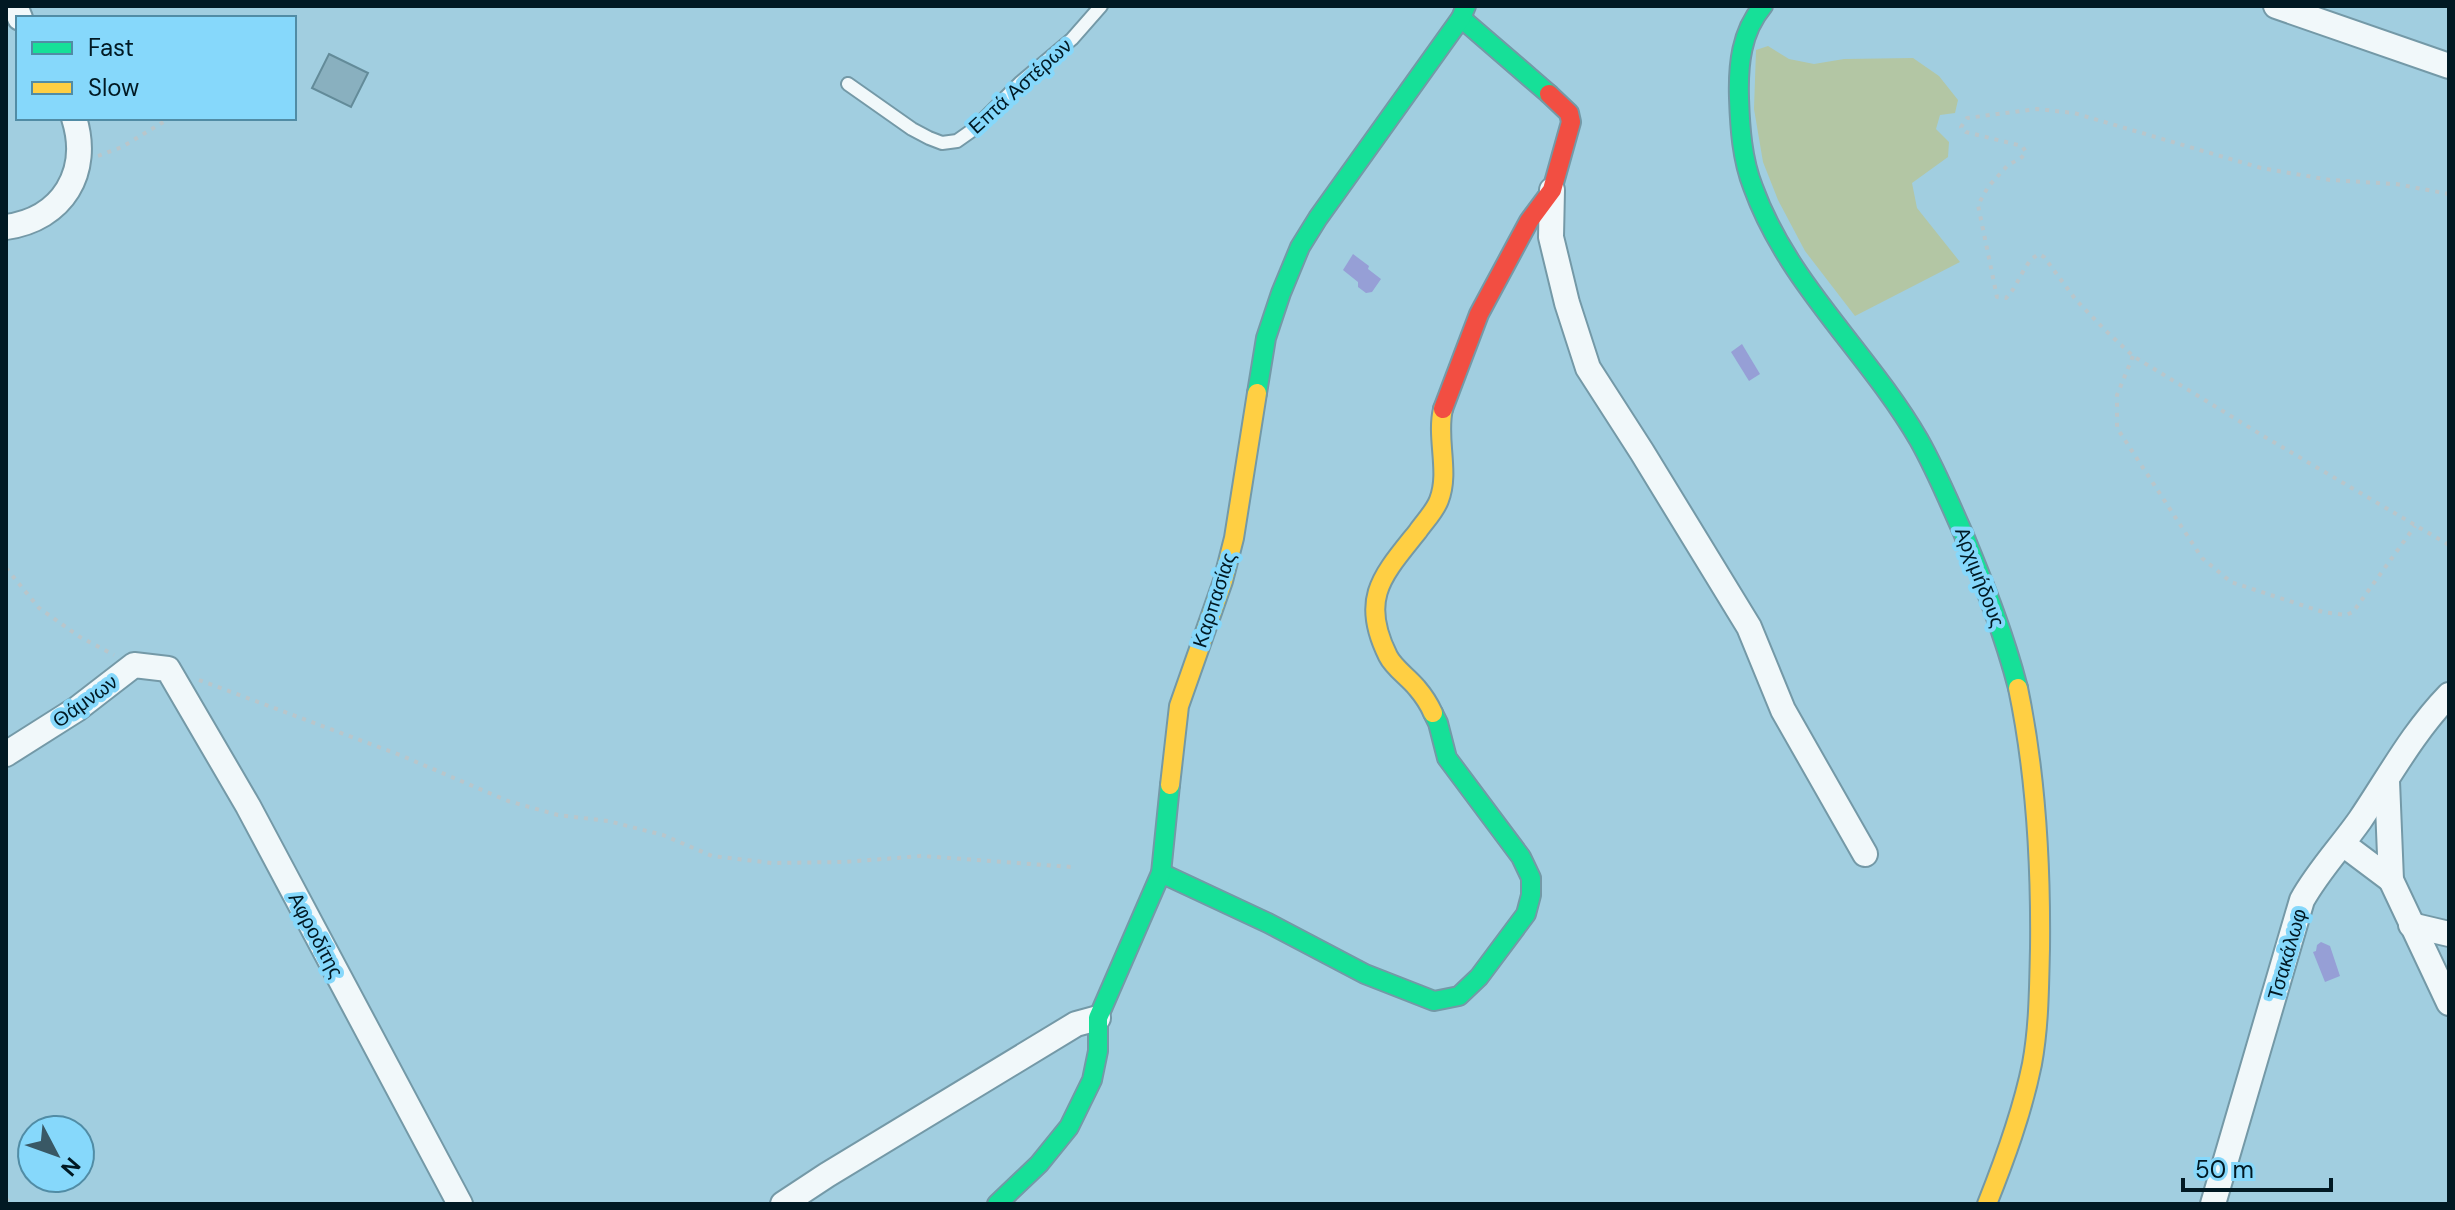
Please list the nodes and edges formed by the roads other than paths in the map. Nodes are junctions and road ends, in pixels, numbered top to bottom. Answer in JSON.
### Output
{"nodes":[{"id":1,"x":1101,"y":6,"type":"edge"},
{"id":2,"x":1763,"y":6,"type":"edge"},
{"id":3,"x":2276,"y":6,"type":"edge"},
{"id":4,"x":1463,"y":12,"type":"edge"},
{"id":5,"x":2449,"y":66,"type":"edge"},
{"id":6,"x":848,"y":84,"type":"dead end"},
{"id":7,"x":74,"y":120,"type":"edge"},
{"id":8,"x":1552,"y":190,"type":"junction"},
{"id":9,"x":6,"y":227,"type":"edge"},
{"id":10,"x":168,"y":669,"type":"joint"},
{"id":11,"x":2449,"y":695,"type":"edge"},
{"id":12,"x":6,"y":754,"type":"edge"},
{"id":13,"x":2387,"y":781,"type":"junction"},
{"id":14,"x":2343,"y":844,"type":"junction"},
{"id":15,"x":1865,"y":854,"type":"dead end"},
{"id":16,"x":1161,"y":873,"type":"junction"},
{"id":17,"x":2391,"y":880,"type":"junction"},
{"id":18,"x":2411,"y":925,"type":"junction"},
{"id":19,"x":2449,"y":934,"type":"edge"},
{"id":20,"x":2449,"y":1003,"type":"edge"},
{"id":21,"x":1098,"y":1018,"type":"junction"},
{"id":22,"x":460,"y":1204,"type":"edge"},
{"id":23,"x":783,"y":1204,"type":"edge"},
{"id":24,"x":997,"y":1204,"type":"edge"},
{"id":25,"x":1987,"y":1204,"type":"edge"},
{"id":26,"x":2213,"y":1204,"type":"edge"}],
"edges":[{"from":1,"to":6,"type":"lane","name":"Επτά Αστέρων"},
{"from":2,"to":25,"type":"street","name":"Αρχιμήδους"},
{"from":3,"to":5,"type":"street"},
{"from":4,"to":8,"type":"street"},
{"from":4,"to":16,"type":"street","name":"Καρπασίας"},
{"from":7,"to":9,"type":"street"},
{"from":8,"to":15,"type":"street"},
{"from":8,"to":16,"type":"street"},
{"from":10,"to":12,"type":"street","name":"Θάμνων"},
{"from":10,"to":22,"type":"street","name":"Αφροδίτης"},
{"from":11,"to":13,"type":"street","name":"Τσακάλωφ"},
{"from":13,"to":14,"type":"street","name":"Τσακάλωφ"},
{"from":13,"to":17,"type":"street"},
{"from":14,"to":17,"type":"street"},
{"from":14,"to":26,"type":"street","name":"Τσακάλωφ"},
{"from":16,"to":21,"type":"street","name":"Καρπασίας"},
{"from":17,"to":18,"type":"street"},
{"from":18,"to":19,"type":"street"},
{"from":18,"to":20,"type":"street"},
{"from":21,"to":23,"type":"street"},
{"from":21,"to":24,"type":"street","name":"Καρπασίας"}]}
